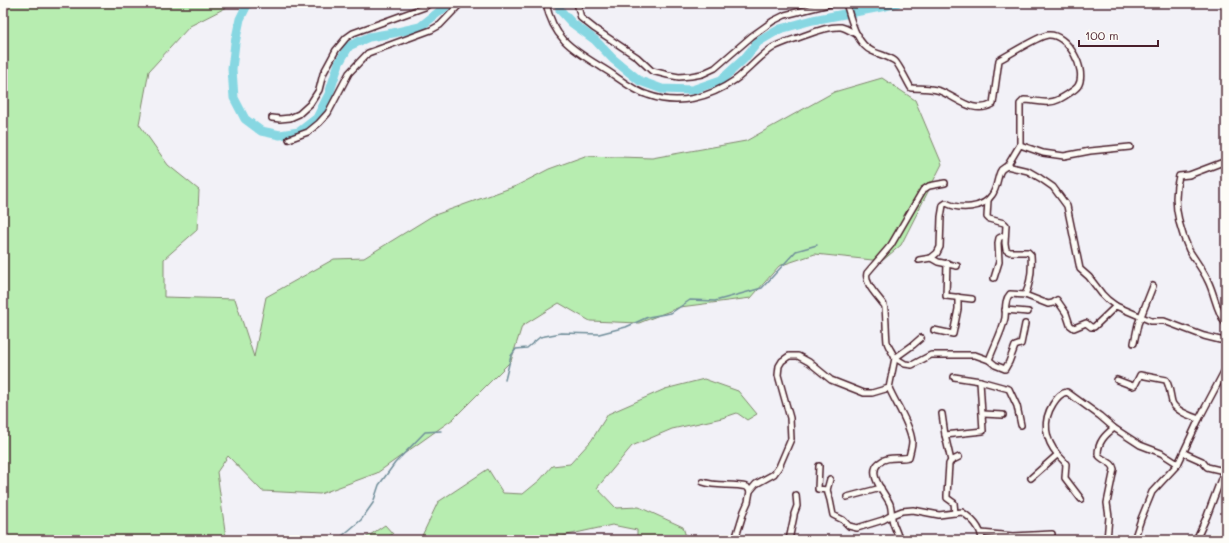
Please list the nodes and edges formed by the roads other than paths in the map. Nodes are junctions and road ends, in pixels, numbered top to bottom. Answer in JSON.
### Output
{"nodes":[{"id":1,"x":430,"y":3,"type":"edge"},
{"id":2,"x":461,"y":3,"type":"edge"},
{"id":3,"x":546,"y":3,"type":"edge"},
{"id":4,"x":577,"y":3,"type":"edge"},
{"id":5,"x":833,"y":3,"type":"edge"},
{"id":6,"x":846,"y":3,"type":"edge"},
{"id":7,"x":858,"y":35,"type":"junction"},
{"id":8,"x":272,"y":118,"type":"dead end"},
{"id":9,"x":289,"y":139,"type":"dead end"},
{"id":10,"x":1020,"y":145,"type":"junction"},
{"id":11,"x":1130,"y":147,"type":"dead end"},
{"id":12,"x":1226,"y":161,"type":"edge"},
{"id":13,"x":1007,"y":166,"type":"junction"},
{"id":14,"x":945,"y":183,"type":"dead end"},
{"id":15,"x":988,"y":200,"type":"junction"},
{"id":16,"x":1005,"y":235,"type":"junction"},
{"id":17,"x":931,"y":258,"type":"junction"},
{"id":18,"x":919,"y":260,"type":"dead end"},
{"id":19,"x":947,"y":263,"type":"junction"},
{"id":20,"x":957,"y":266,"type":"dead end"},
{"id":21,"x":994,"y":278,"type":"dead end"},
{"id":22,"x":1153,"y":286,"type":"dead end"},
{"id":23,"x":1025,"y":294,"type":"junction"},
{"id":24,"x":958,"y":297,"type":"junction"},
{"id":25,"x":972,"y":299,"type":"dead end"},
{"id":26,"x":1116,"y":306,"type":"junction"},
{"id":27,"x":1006,"y":310,"type":"junction"},
{"id":28,"x":1028,"y":312,"type":"dead end"},
{"id":29,"x":1141,"y":317,"type":"junction"},
{"id":30,"x":1025,"y":324,"type":"dead end"},
{"id":31,"x":1226,"y":324,"type":"edge"},
{"id":32,"x":934,"y":330,"type":"dead end"},
{"id":33,"x":921,"y":338,"type":"dead end"},
{"id":34,"x":1226,"y":340,"type":"edge"},
{"id":35,"x":1134,"y":343,"type":"dead end"},
{"id":36,"x":895,"y":358,"type":"junction"},
{"id":37,"x":989,"y":360,"type":"junction"},
{"id":38,"x":1226,"y":368,"type":"edge"},
{"id":39,"x":954,"y":377,"type":"dead end"},
{"id":40,"x":1117,"y":380,"type":"dead end"},
{"id":41,"x":980,"y":381,"type":"junction"},
{"id":42,"x":889,"y":388,"type":"junction"},
{"id":43,"x":942,"y":414,"type":"dead end"},
{"id":44,"x":983,"y":414,"type":"junction"},
{"id":45,"x":1003,"y":415,"type":"dead end"},
{"id":46,"x":1199,"y":419,"type":"junction"},
{"id":47,"x":1021,"y":425,"type":"dead end"},
{"id":48,"x":1114,"y":428,"type":"junction"},
{"id":49,"x":945,"y":435,"type":"junction"},
{"id":50,"x":1184,"y":453,"type":"junction"},
{"id":51,"x":1058,"y":454,"type":"junction"},
{"id":52,"x":959,"y":457,"type":"dead end"},
{"id":53,"x":951,"y":461,"type":"junction"},
{"id":54,"x":1178,"y":464,"type":"junction"},
{"id":55,"x":819,"y":466,"type":"dead end"},
{"id":56,"x":1225,"y":472,"type":"edge"},
{"id":57,"x":1031,"y":478,"type":"dead end"},
{"id":58,"x":830,"y":479,"type":"dead end"},
{"id":59,"x":703,"y":482,"type":"dead end"},
{"id":60,"x":881,"y":488,"type":"junction"},
{"id":61,"x":827,"y":490,"type":"junction"},
{"id":62,"x":750,"y":491,"type":"junction"},
{"id":63,"x":796,"y":496,"type":"dead end"},
{"id":64,"x":847,"y":497,"type":"dead end"},
{"id":65,"x":1081,"y":499,"type":"dead end"},
{"id":66,"x":955,"y":513,"type":"junction"},
{"id":67,"x":892,"y":515,"type":"junction"},
{"id":68,"x":981,"y":533,"type":"junction"},
{"id":69,"x":1052,"y":534,"type":"dead end"},
{"id":70,"x":735,"y":540,"type":"edge"},
{"id":71,"x":789,"y":540,"type":"edge"},
{"id":72,"x":899,"y":540,"type":"edge"},
{"id":73,"x":982,"y":540,"type":"edge"},
{"id":74,"x":1108,"y":540,"type":"edge"},
{"id":75,"x":1134,"y":540,"type":"edge"},
{"id":76,"x":1196,"y":540,"type":"edge"}],
"edges":[{"from":1,"to":8,"type":"street"},
{"from":2,"to":9,"type":"street"},
{"from":3,"to":7,"type":"street"},
{"from":4,"to":5,"type":"street"},
{"from":6,"to":7,"type":"street"},
{"from":7,"to":10,"type":"street"},
{"from":10,"to":11,"type":"street"},
{"from":10,"to":13,"type":"street"},
{"from":12,"to":31,"type":"street"},
{"from":13,"to":15,"type":"street"},
{"from":13,"to":26,"type":"street"},
{"from":14,"to":36,"type":"street"},
{"from":15,"to":16,"type":"street"},
{"from":15,"to":17,"type":"street"},
{"from":16,"to":21,"type":"street"},
{"from":16,"to":23,"type":"street"},
{"from":17,"to":18,"type":"street"},
{"from":17,"to":19,"type":"street"},
{"from":19,"to":20,"type":"street"},
{"from":19,"to":24,"type":"street"},
{"from":22,"to":29,"type":"street"},
{"from":23,"to":26,"type":"street"},
{"from":23,"to":27,"type":"street"},
{"from":24,"to":25,"type":"street"},
{"from":24,"to":32,"type":"street"},
{"from":26,"to":29,"type":"street"},
{"from":27,"to":28,"type":"street"},
{"from":27,"to":37,"type":"street"},
{"from":29,"to":34,"type":"street"},
{"from":29,"to":35,"type":"street"},
{"from":30,"to":37,"type":"street"},
{"from":33,"to":36,"type":"street"},
{"from":36,"to":37,"type":"street"},
{"from":36,"to":42,"type":"street"},
{"from":38,"to":46,"type":"street"},
{"from":39,"to":41,"type":"street"},
{"from":40,"to":46,"type":"street"},
{"from":41,"to":44,"type":"street"},
{"from":41,"to":47,"type":"street"},
{"from":42,"to":60,"type":"street"},
{"from":42,"to":62,"type":"street"},
{"from":43,"to":49,"type":"street"},
{"from":44,"to":45,"type":"street"},
{"from":44,"to":49,"type":"street"},
{"from":46,"to":50,"type":"street"},
{"from":48,"to":51,"type":"street"},
{"from":48,"to":54,"type":"street"},
{"from":48,"to":74,"type":"street"},
{"from":49,"to":53,"type":"street"},
{"from":50,"to":54,"type":"street"},
{"from":50,"to":56,"type":"street"},
{"from":51,"to":57,"type":"street"},
{"from":51,"to":65,"type":"street"},
{"from":52,"to":53,"type":"street"},
{"from":53,"to":66,"type":"street"},
{"from":54,"to":75,"type":"street"},
{"from":55,"to":61,"type":"street"},
{"from":56,"to":76,"type":"street"},
{"from":58,"to":61,"type":"street"},
{"from":59,"to":62,"type":"street"},
{"from":60,"to":64,"type":"street"},
{"from":60,"to":67,"type":"street"},
{"from":61,"to":67,"type":"street"},
{"from":62,"to":70,"type":"street"},
{"from":63,"to":71,"type":"street"},
{"from":66,"to":67,"type":"street"},
{"from":66,"to":68,"type":"street"},
{"from":67,"to":72,"type":"street"},
{"from":68,"to":69,"type":"street"},
{"from":68,"to":73,"type":"street"}]}
